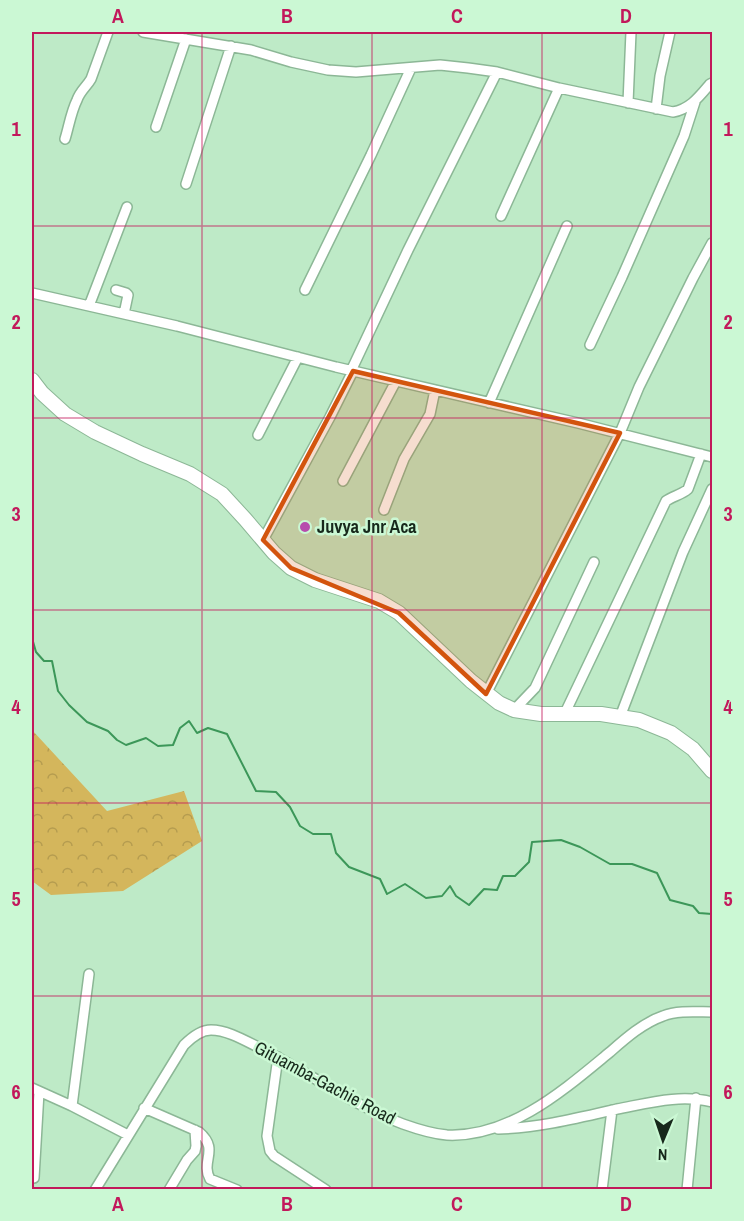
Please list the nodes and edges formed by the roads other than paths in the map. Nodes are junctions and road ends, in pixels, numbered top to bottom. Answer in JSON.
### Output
{"nodes":[{"id":1,"x":108,"y":32,"type":"edge"},
{"id":2,"x":143,"y":32,"type":"edge"},
{"id":3,"x":631,"y":32,"type":"edge"},
{"id":4,"x":670,"y":32,"type":"edge"},
{"id":5,"x":186,"y":39,"type":"junction"},
{"id":6,"x":231,"y":46,"type":"junction"},
{"id":7,"x":411,"y":68,"type":"junction"},
{"id":8,"x":497,"y":72,"type":"junction"},
{"id":9,"x":712,"y":81,"type":"edge"},
{"id":10,"x":559,"y":88,"type":"junction"},
{"id":11,"x":695,"y":102,"type":"junction"},
{"id":12,"x":628,"y":103,"type":"junction"},
{"id":13,"x":656,"y":109,"type":"junction"},
{"id":14,"x":156,"y":127,"type":"dead end"},
{"id":15,"x":65,"y":139,"type":"dead end"},
{"id":16,"x":186,"y":184,"type":"dead end"},
{"id":17,"x":127,"y":207,"type":"dead end"},
{"id":18,"x":501,"y":216,"type":"dead end"},
{"id":19,"x":567,"y":226,"type":"dead end"},
{"id":20,"x":712,"y":243,"type":"edge"},
{"id":21,"x":116,"y":290,"type":"dead end"},
{"id":22,"x":305,"y":290,"type":"dead end"},
{"id":23,"x":32,"y":293,"type":"edge"},
{"id":24,"x":89,"y":306,"type":"junction"},
{"id":25,"x":124,"y":314,"type":"junction"},
{"id":26,"x":590,"y":345,"type":"dead end"},
{"id":27,"x":298,"y":357,"type":"junction"},
{"id":28,"x":352,"y":371,"type":"junction"},
{"id":29,"x":32,"y":380,"type":"edge"},
{"id":30,"x":396,"y":381,"type":"junction"},
{"id":31,"x":435,"y":390,"type":"junction"},
{"id":32,"x":489,"y":403,"type":"junction"},
{"id":33,"x":620,"y":433,"type":"junction"},
{"id":34,"x":258,"y":435,"type":"dead end"},
{"id":35,"x":701,"y":454,"type":"junction"},
{"id":36,"x":712,"y":457,"type":"edge"},
{"id":37,"x":343,"y":481,"type":"dead end"},
{"id":38,"x":712,"y":489,"type":"edge"},
{"id":39,"x":384,"y":510,"type":"dead end"},
{"id":40,"x":263,"y":540,"type":"junction"},
{"id":41,"x":594,"y":562,"type":"dead end"},
{"id":42,"x":486,"y":694,"type":"junction"},
{"id":43,"x":514,"y":710,"type":"junction"},
{"id":44,"x":565,"y":713,"type":"junction"},
{"id":45,"x":620,"y":717,"type":"junction"},
{"id":46,"x":712,"y":771,"type":"edge"},
{"id":47,"x":89,"y":974,"type":"dead end"},
{"id":48,"x":712,"y":1012,"type":"edge"},
{"id":49,"x":278,"y":1057,"type":"junction"},
{"id":50,"x":35,"y":1090,"type":"edge"},
{"id":51,"x":696,"y":1098,"type":"junction"},
{"id":52,"x":712,"y":1102,"type":"edge"},
{"id":53,"x":72,"y":1106,"type":"junction"},
{"id":54,"x":144,"y":1108,"type":"junction"},
{"id":55,"x":612,"y":1110,"type":"junction"},
{"id":56,"x":493,"y":1129,"type":"junction"},
{"id":57,"x":195,"y":1130,"type":"junction"},
{"id":58,"x":128,"y":1135,"type":"junction"},
{"id":59,"x":34,"y":1178,"type":"dead end"},
{"id":60,"x":95,"y":1190,"type":"edge"},
{"id":61,"x":169,"y":1190,"type":"edge"},
{"id":62,"x":237,"y":1190,"type":"edge"},
{"id":63,"x":326,"y":1190,"type":"edge"},
{"id":64,"x":603,"y":1190,"type":"edge"},
{"id":65,"x":687,"y":1190,"type":"edge"}],
"edges":[{"from":1,"to":15,"type":"street"},
{"from":2,"to":5,"type":"street"},
{"from":3,"to":12,"type":"street"},
{"from":4,"to":13,"type":"street"},
{"from":5,"to":6,"type":"street"},
{"from":5,"to":14,"type":"street"},
{"from":6,"to":7,"type":"street"},
{"from":6,"to":16,"type":"street"},
{"from":7,"to":8,"type":"street"},
{"from":7,"to":22,"type":"street"},
{"from":8,"to":10,"type":"street"},
{"from":8,"to":28,"type":"street"},
{"from":9,"to":11,"type":"street"},
{"from":10,"to":12,"type":"street"},
{"from":10,"to":18,"type":"street"},
{"from":11,"to":13,"type":"street"},
{"from":11,"to":26,"type":"street"},
{"from":12,"to":13,"type":"street"},
{"from":17,"to":24,"type":"street"},
{"from":19,"to":32,"type":"street"},
{"from":20,"to":33,"type":"street"},
{"from":21,"to":25,"type":"street"},
{"from":23,"to":24,"type":"street"},
{"from":24,"to":25,"type":"street"},
{"from":25,"to":27,"type":"street"},
{"from":27,"to":28,"type":"street"},
{"from":27,"to":34,"type":"street"},
{"from":28,"to":30,"type":"street"},
{"from":28,"to":40,"type":"street"},
{"from":29,"to":40,"type":"main road"},
{"from":30,"to":31,"type":"street"},
{"from":30,"to":37,"type":"street"},
{"from":31,"to":32,"type":"street"},
{"from":31,"to":39,"type":"street"},
{"from":32,"to":33,"type":"street"},
{"from":33,"to":35,"type":"street"},
{"from":33,"to":42,"type":"street"},
{"from":35,"to":36,"type":"street"},
{"from":35,"to":44,"type":"street"},
{"from":38,"to":45,"type":"street"},
{"from":40,"to":42,"type":"main road"},
{"from":41,"to":43,"type":"street"},
{"from":42,"to":43,"type":"main road"},
{"from":43,"to":44,"type":"main road"},
{"from":44,"to":45,"type":"main road"},
{"from":45,"to":46,"type":"main road"},
{"from":47,"to":53,"type":"street"},
{"from":48,"to":56,"type":"street","name":"Gituamba-Gachie Road"},
{"from":49,"to":54,"type":"street","name":"Gituamba-Gachie Road"},
{"from":49,"to":56,"type":"street","name":"Gituamba-Gachie Road"},
{"from":49,"to":63,"type":"street"},
{"from":50,"to":53,"type":"street"},
{"from":50,"to":59,"type":"street"},
{"from":51,"to":52,"type":"street"},
{"from":51,"to":55,"type":"street"},
{"from":51,"to":65,"type":"street"},
{"from":53,"to":58,"type":"street"},
{"from":54,"to":57,"type":"street"},
{"from":54,"to":58,"type":"street","name":"Gituamba-Gachie Road"},
{"from":55,"to":56,"type":"street"},
{"from":55,"to":64,"type":"street"},
{"from":57,"to":61,"type":"street"},
{"from":57,"to":62,"type":"street"},
{"from":58,"to":60,"type":"street","name":"Gituamba-Gachie Road"}]}
